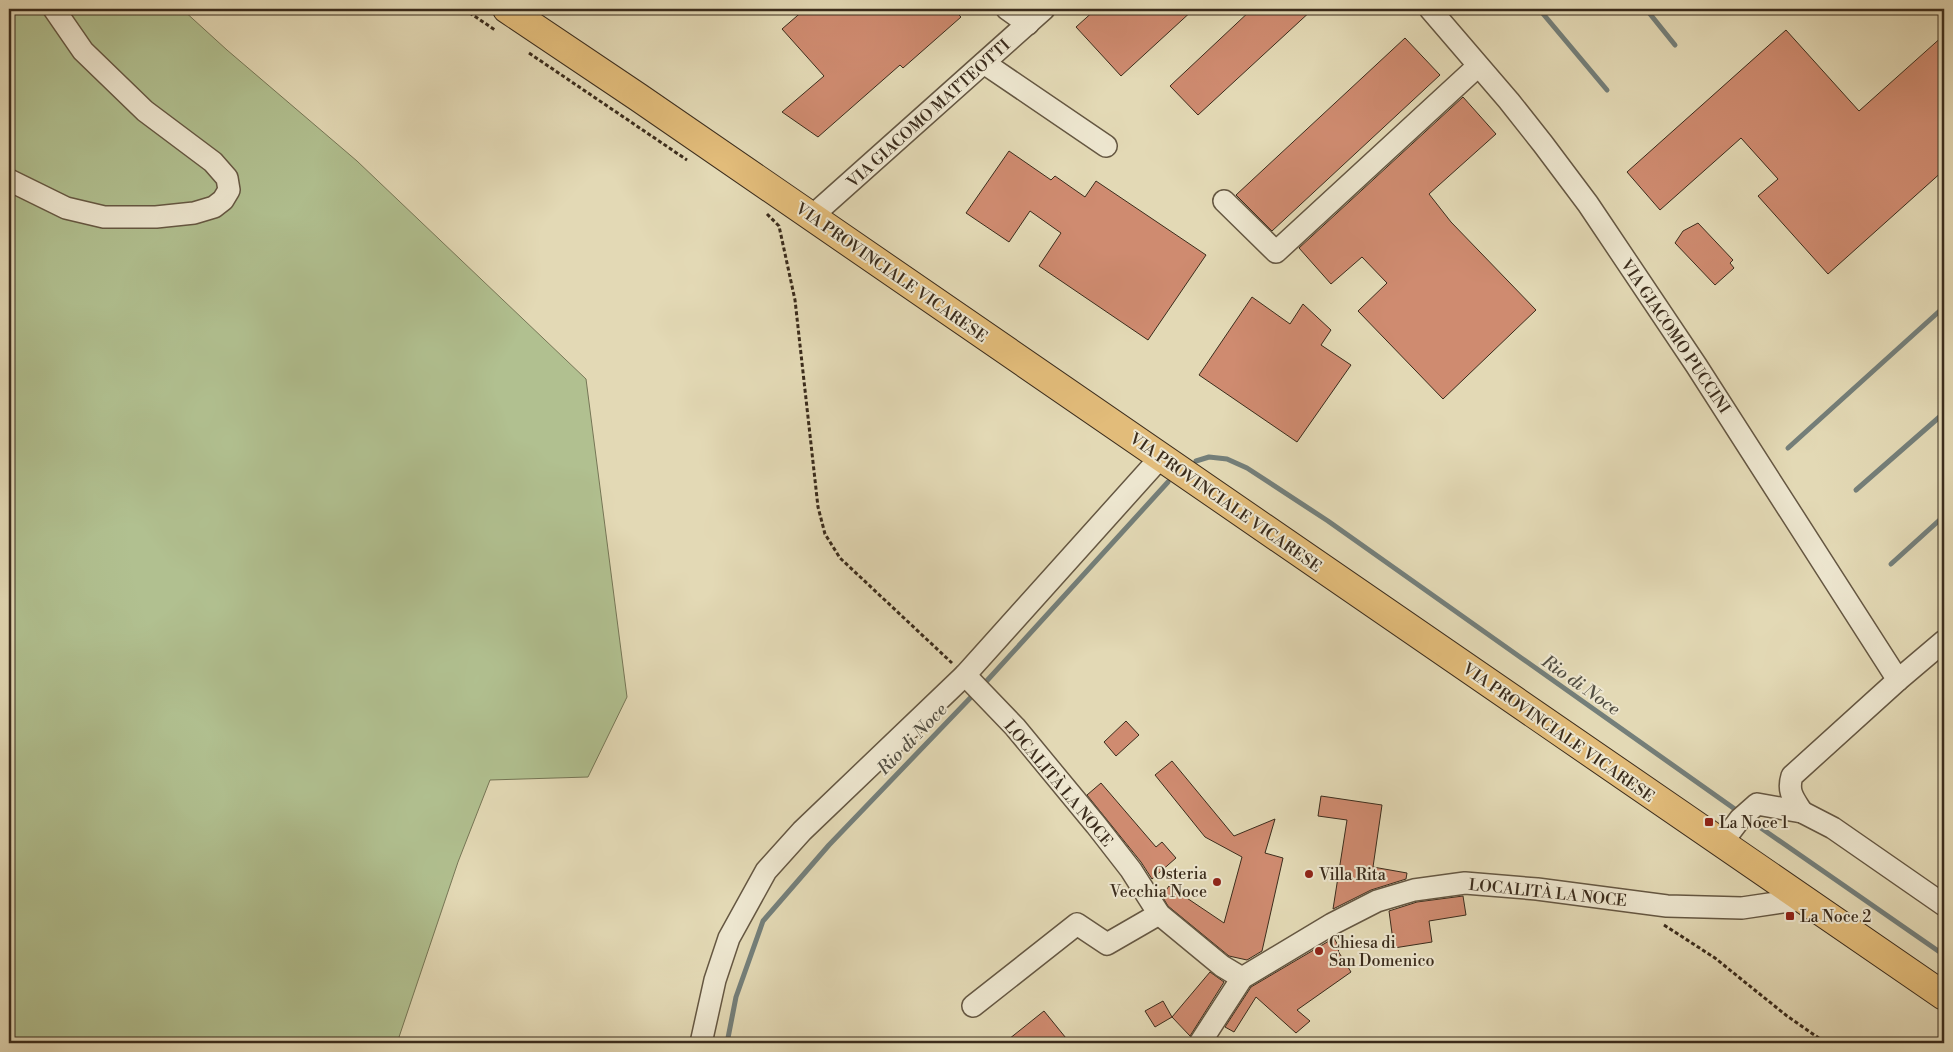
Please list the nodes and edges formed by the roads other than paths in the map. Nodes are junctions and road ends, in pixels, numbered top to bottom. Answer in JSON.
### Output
{"nodes":[{"id":1,"x":54,"y":9,"type":"edge"},
{"id":2,"x":1007,"y":9,"type":"edge"},
{"id":3,"x":1044,"y":9,"type":"edge"},
{"id":4,"x":1430,"y":9,"type":"edge"},
{"id":5,"x":501,"y":20,"type":"edge"},
{"id":6,"x":1028,"y":24,"type":"junction"},
{"id":7,"x":984,"y":63,"type":"junction"},
{"id":8,"x":1478,"y":66,"type":"junction"},
{"id":9,"x":1106,"y":146,"type":"dead end"},
{"id":10,"x":9,"y":180,"type":"edge"},
{"id":11,"x":1224,"y":201,"type":"dead end"},
{"id":12,"x":811,"y":216,"type":"junction"},
{"id":13,"x":1160,"y":458,"type":"junction"},
{"id":14,"x":1944,"y":641,"type":"edge"},
{"id":15,"x":1898,"y":680,"type":"junction"},
{"id":16,"x":973,"y":684,"type":"junction"},
{"id":17,"x":1802,"y":812,"type":"junction"},
{"id":18,"x":1721,"y":844,"type":"junction"},
{"id":19,"x":1803,"y":899,"type":"junction"},
{"id":20,"x":1944,"y":905,"type":"edge"},
{"id":21,"x":1159,"y":914,"type":"junction"},
{"id":22,"x":1242,"y":978,"type":"junction"},
{"id":23,"x":1944,"y":996,"type":"edge"},
{"id":24,"x":973,"y":1006,"type":"dead end"},
{"id":25,"x":701,"y":1043,"type":"edge"},
{"id":26,"x":1200,"y":1043,"type":"edge"}],
"edges":[{"from":1,"to":10,"type":"street"},
{"from":2,"to":6,"type":"street"},
{"from":3,"to":6,"type":"street","name":"VIA GIACOMO MATTEOTTI"},
{"from":4,"to":8,"type":"street","name":"VIA GIACOMO PUCCINI"},
{"from":5,"to":12,"type":"main road","name":"VIA PROVINCIALE VICARESE"},
{"from":6,"to":7,"type":"street","name":"VIA GIACOMO MATTEOTTI"},
{"from":7,"to":9,"type":"street"},
{"from":7,"to":12,"type":"street","name":"VIA GIACOMO MATTEOTTI"},
{"from":8,"to":11,"type":"street"},
{"from":8,"to":15,"type":"street","name":"VIA GIACOMO PUCCINI"},
{"from":12,"to":13,"type":"main road","name":"VIA PROVINCIALE VICARESE"},
{"from":13,"to":16,"type":"street"},
{"from":13,"to":18,"type":"main road","name":"VIA PROVINCIALE VICARESE"},
{"from":14,"to":15,"type":"street"},
{"from":15,"to":17,"type":"street"},
{"from":16,"to":21,"type":"street","name":"LOCALITÀ LA NOCE"},
{"from":16,"to":25,"type":"street"},
{"from":17,"to":18,"type":"street"},
{"from":17,"to":20,"type":"street"},
{"from":18,"to":19,"type":"main road","name":"VIA PROVINCIALE VICARESE"},
{"from":19,"to":22,"type":"street","name":"LOCALITÀ LA NOCE"},
{"from":19,"to":23,"type":"main road","name":"VIA PROVINCIALE VICARESE"},
{"from":21,"to":22,"type":"street","name":"LOCALITÀ LA NOCE"},
{"from":21,"to":24,"type":"street"},
{"from":22,"to":26,"type":"street"}]}
